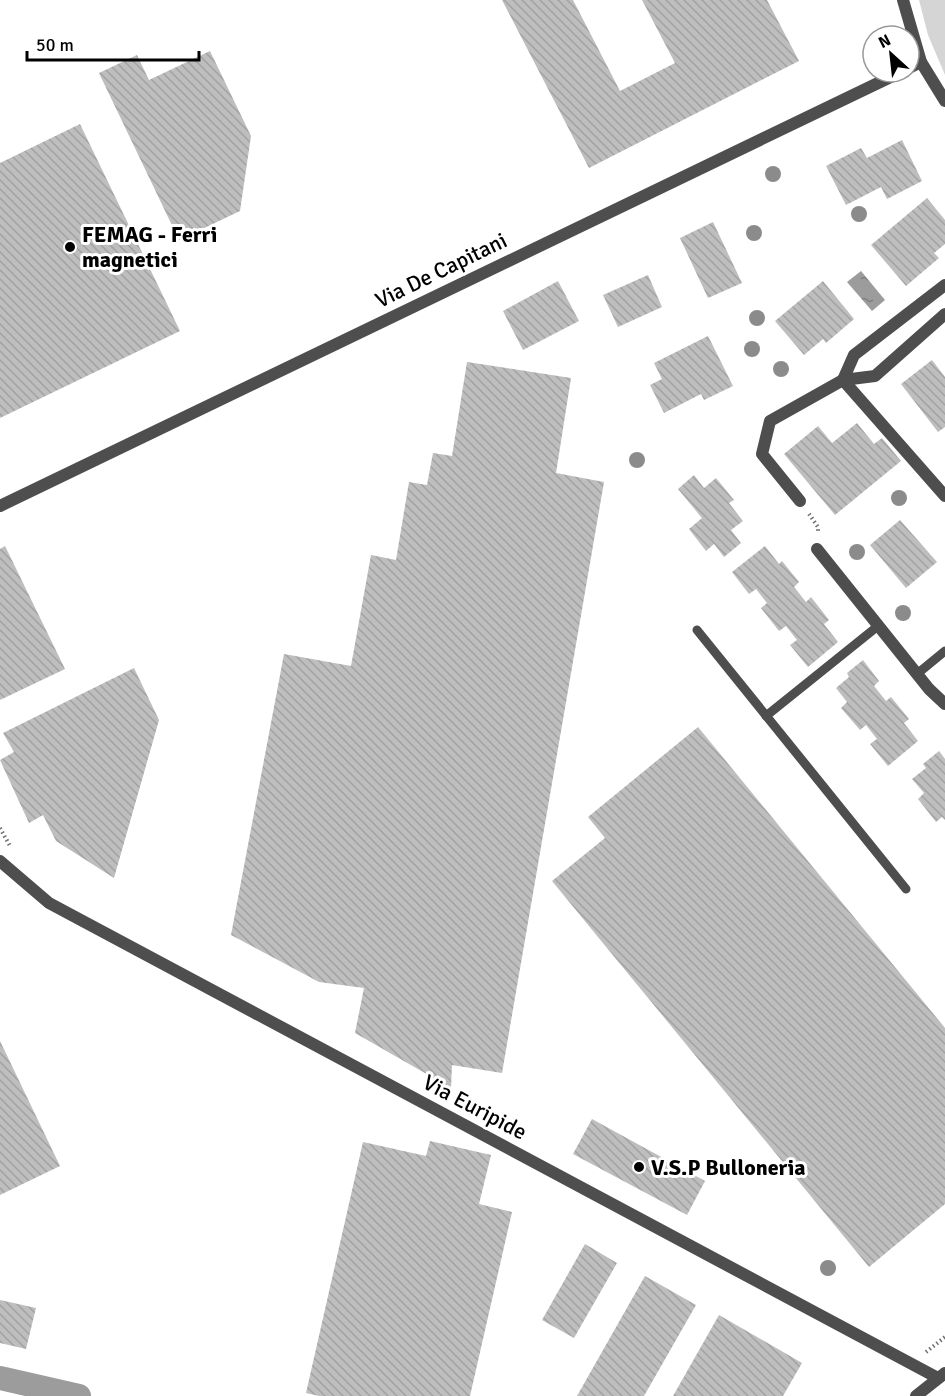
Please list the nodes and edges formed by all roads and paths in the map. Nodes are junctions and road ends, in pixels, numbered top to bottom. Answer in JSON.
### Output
{"nodes":[{"id":1,"x":903,"y":0,"type":"edge"},
{"id":2,"x":910,"y":24,"type":"edge"},
{"id":3,"x":921,"y":62,"type":"edge"},
{"id":4,"x":876,"y":84,"type":"edge"},
{"id":5,"x":945,"y":101,"type":"edge"},
{"id":6,"x":945,"y":285,"type":"edge"},
{"id":7,"x":945,"y":314,"type":"edge"},
{"id":8,"x":843,"y":380,"type":"junction"},
{"id":9,"x":945,"y":496,"type":"edge"},
{"id":10,"x":800,"y":501,"type":"joint"},
{"id":11,"x":0,"y":506,"type":"edge"},
{"id":12,"x":817,"y":549,"type":"joint"},
{"id":13,"x":878,"y":626,"type":"junction"},
{"id":14,"x":697,"y":630,"type":"dead end"},
{"id":15,"x":945,"y":651,"type":"edge"},
{"id":16,"x":917,"y":674,"type":"junction"},
{"id":17,"x":945,"y":704,"type":"edge"},
{"id":18,"x":766,"y":717,"type":"junction"},
{"id":19,"x":0,"y":861,"type":"edge"},
{"id":20,"x":906,"y":889,"type":"dead end"},
{"id":21,"x":945,"y":1337,"type":"edge"},
{"id":22,"x":926,"y":1352,"type":"dead end"},
{"id":23,"x":942,"y":1376,"type":"edge"},
{"id":24,"x":916,"y":1396,"type":"edge"}],
"edges":[{"from":1,"to":2,"type":"street"},
{"from":3,"to":5,"type":"street"},
{"from":4,"to":11,"type":"street","name":"Via De Capitani"},
{"from":6,"to":8,"type":"street"},
{"from":7,"to":8,"type":"street"},
{"from":8,"to":9,"type":"street"},
{"from":8,"to":10,"type":"street"},
{"from":10,"to":12,"type":"path"},
{"from":12,"to":13,"type":"street"},
{"from":13,"to":16,"type":"street"},
{"from":13,"to":18,"type":"lane"},
{"from":14,"to":18,"type":"lane"},
{"from":15,"to":16,"type":"lane"},
{"from":16,"to":17,"type":"street"},
{"from":18,"to":20,"type":"lane"},
{"from":19,"to":23,"type":"street","name":"Via Euripide"},
{"from":21,"to":22,"type":"path"},
{"from":23,"to":24,"type":"street"}]}
